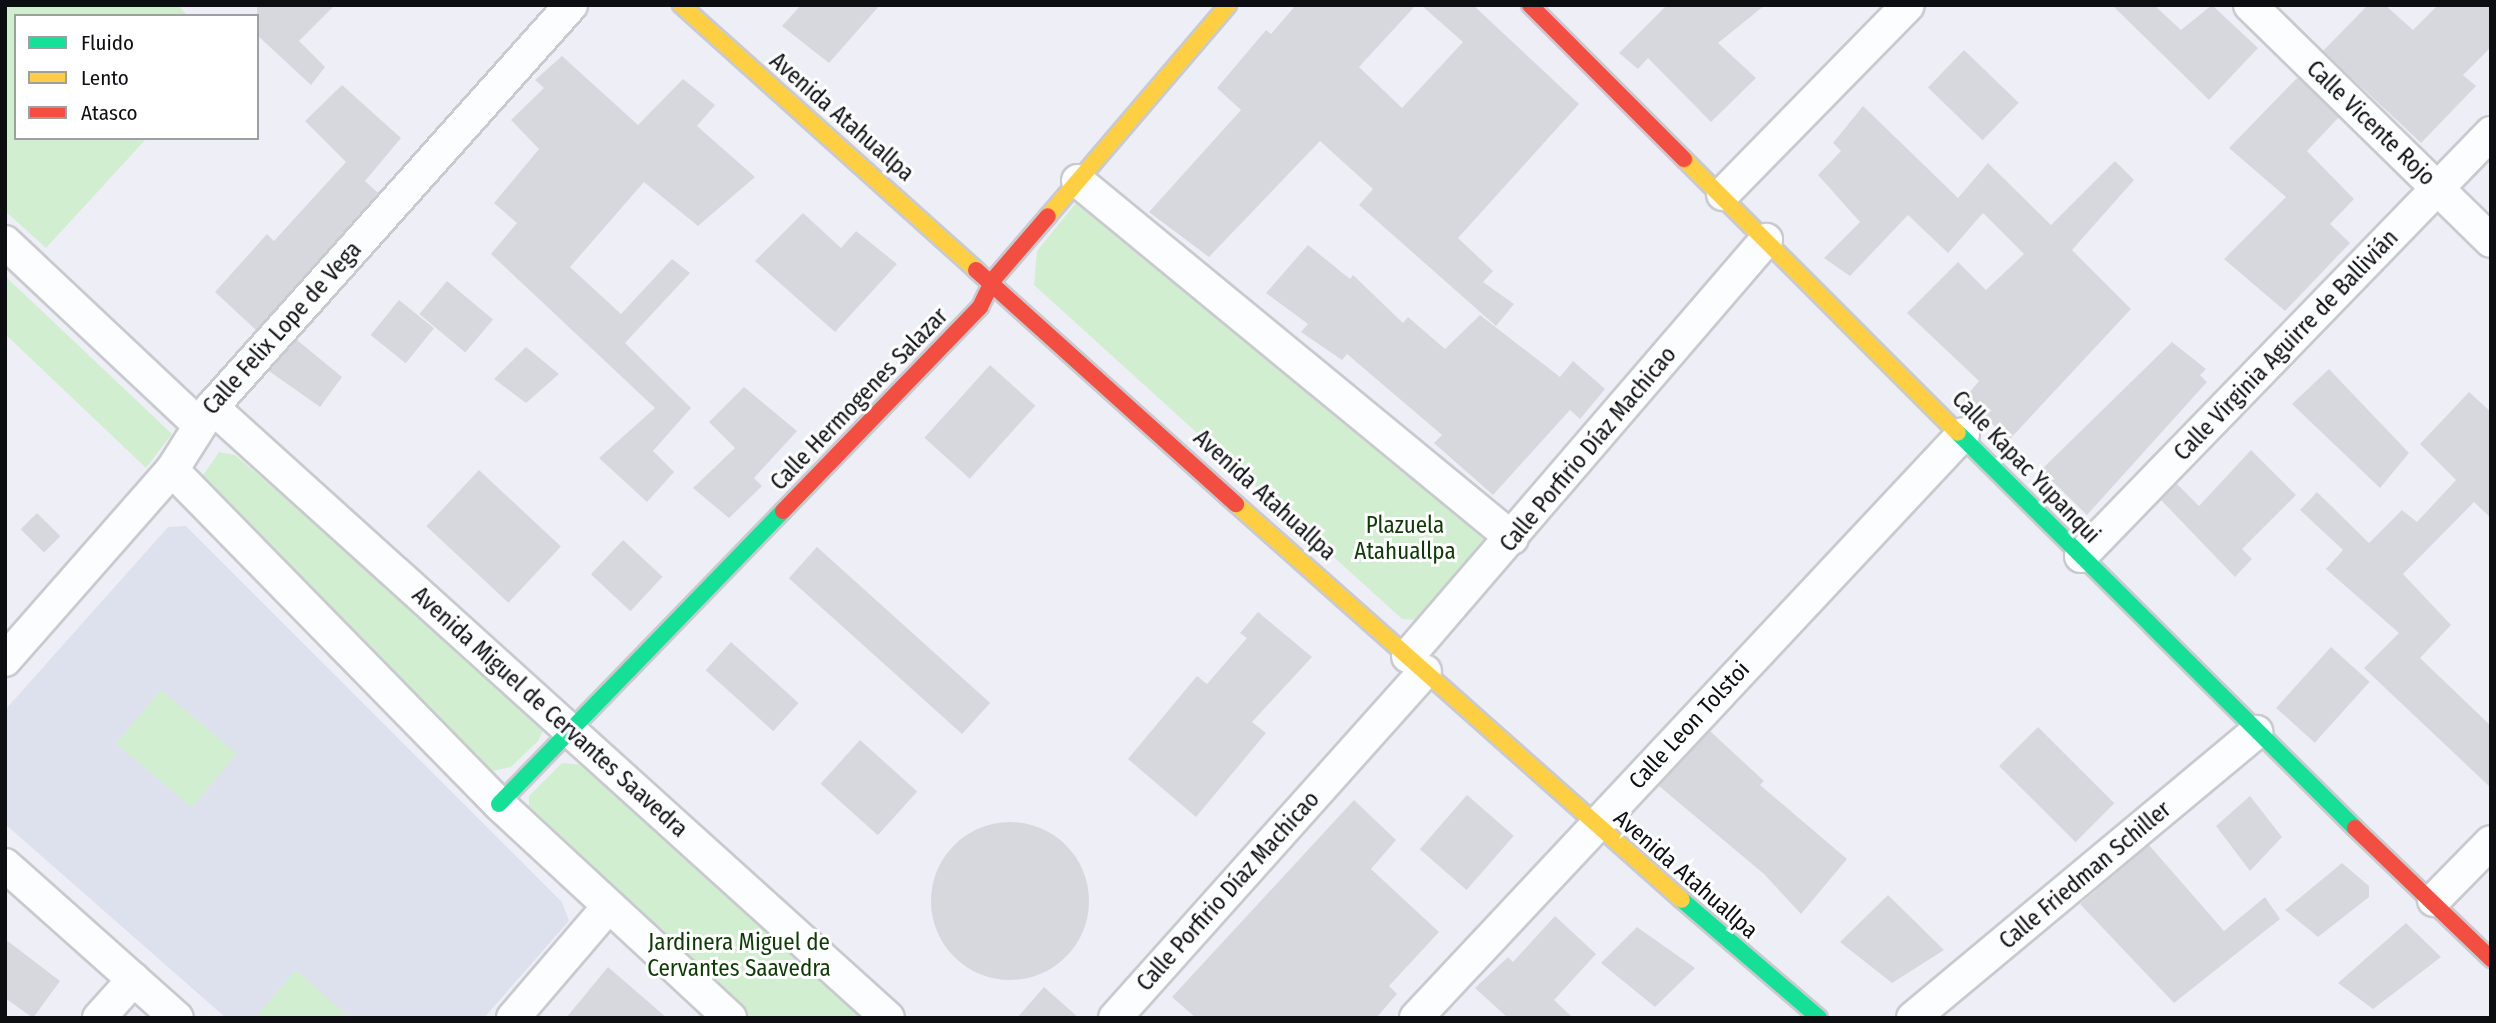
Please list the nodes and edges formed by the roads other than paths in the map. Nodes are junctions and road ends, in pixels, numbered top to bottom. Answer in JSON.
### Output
{"nodes":[{"id":1,"x":571,"y":5,"type":"edge"},
{"id":2,"x":681,"y":5,"type":"edge"},
{"id":3,"x":1228,"y":5,"type":"edge"},
{"id":4,"x":1530,"y":5,"type":"edge"},
{"id":5,"x":1908,"y":5,"type":"edge"},
{"id":6,"x":2250,"y":5,"type":"edge"},
{"id":7,"x":2491,"y":133,"type":"edge"},
{"id":8,"x":1078,"y":181,"type":"junction"},
{"id":9,"x":2438,"y":188,"type":"junction"},
{"id":10,"x":1723,"y":194,"type":"junction"},
{"id":11,"x":1766,"y":240,"type":"junction"},
{"id":12,"x":5,"y":242,"type":"edge"},
{"id":13,"x":2491,"y":242,"type":"edge"},
{"id":14,"x":992,"y":280,"type":"junction"},
{"id":15,"x":205,"y":415,"type":"junction"},
{"id":16,"x":1963,"y":434,"type":"junction"},
{"id":17,"x":172,"y":470,"type":"junction"},
{"id":18,"x":1512,"y":538,"type":"junction"},
{"id":19,"x":2081,"y":556,"type":"junction"},
{"id":20,"x":5,"y":660,"type":"edge"},
{"id":21,"x":1417,"y":664,"type":"junction"},
{"id":22,"x":570,"y":728,"type":"junction"},
{"id":23,"x":2256,"y":732,"type":"junction"},
{"id":24,"x":499,"y":804,"type":"junction"},
{"id":25,"x":1594,"y":825,"type":"junction"},
{"id":26,"x":2491,"y":842,"type":"edge"},
{"id":27,"x":5,"y":865,"type":"edge"},
{"id":28,"x":2434,"y":900,"type":"junction"},
{"id":29,"x":608,"y":907,"type":"junction"},
{"id":30,"x":2491,"y":958,"type":"edge"},
{"id":31,"x":134,"y":979,"type":"junction"},
{"id":32,"x":99,"y":1018,"type":"edge"},
{"id":33,"x":177,"y":1018,"type":"edge"},
{"id":34,"x":513,"y":1018,"type":"edge"},
{"id":35,"x":730,"y":1018,"type":"edge"},
{"id":36,"x":888,"y":1018,"type":"edge"},
{"id":37,"x":1115,"y":1018,"type":"edge"},
{"id":38,"x":1416,"y":1018,"type":"edge"},
{"id":39,"x":1819,"y":1018,"type":"edge"},
{"id":40,"x":1913,"y":1018,"type":"edge"}],
"edges":[{"from":1,"to":15,"type":"street","name":"Calle Felix Lope de Vega"},
{"from":2,"to":14,"type":"street","name":"Avenida Atahuallpa"},
{"from":3,"to":8,"type":"street","name":"Calle Hermogenes Salazar"},
{"from":4,"to":10,"type":"street","name":"Calle Kapac Yupanqui"},
{"from":5,"to":10,"type":"street"},
{"from":6,"to":9,"type":"street","name":"Calle Vicente Rojo"},
{"from":7,"to":9,"type":"street","name":"Calle Virginia Aguirre de Ballivián"},
{"from":8,"to":14,"type":"street","name":"Calle Hermogenes Salazar"},
{"from":8,"to":18,"type":"street"},
{"from":9,"to":13,"type":"street","name":"Calle Vicente Rojo"},
{"from":9,"to":19,"type":"street","name":"Calle Virginia Aguirre de Ballivián"},
{"from":10,"to":11,"type":"street","name":"Calle Kapac Yupanqui"},
{"from":11,"to":16,"type":"street","name":"Calle Kapac Yupanqui"},
{"from":11,"to":18,"type":"street","name":"Calle Porfirio Díaz Machicao"},
{"from":12,"to":15,"type":"street","name":"Avenida Miguel de Cervantes Saavedra"},
{"from":14,"to":21,"type":"street","name":"Avenida Atahuallpa"},
{"from":14,"to":22,"type":"street","name":"Calle Hermogenes Salazar"},
{"from":15,"to":17,"type":"street","name":"Calle Felix Lope de Vega"},
{"from":15,"to":22,"type":"street","name":"Avenida Miguel de Cervantes Saavedra"},
{"from":16,"to":19,"type":"street","name":"Calle Kapac Yupanqui"},
{"from":16,"to":25,"type":"street","name":"Calle Leon Tolstoi"},
{"from":17,"to":20,"type":"street","name":"Calle Felix Lope de Vega"},
{"from":17,"to":24,"type":"street"},
{"from":18,"to":21,"type":"street","name":"Calle Porfirio Díaz Machicao"},
{"from":19,"to":23,"type":"street","name":"Calle Kapac Yupanqui"},
{"from":21,"to":25,"type":"street","name":"Avenida Atahuallpa"},
{"from":21,"to":37,"type":"street","name":"Calle Porfirio Díaz Machicao"},
{"from":22,"to":24,"type":"street","name":"Calle Hermogenes Salazar"},
{"from":22,"to":36,"type":"street","name":"Avenida Miguel de Cervantes Saavedra"},
{"from":23,"to":28,"type":"street","name":"Calle Kapac Yupanqui"},
{"from":23,"to":40,"type":"street","name":"Calle Friedman Schiller"},
{"from":24,"to":29,"type":"street"},
{"from":25,"to":38,"type":"street","name":"Calle Leon Tolstoi"},
{"from":25,"to":39,"type":"street","name":"Avenida Atahuallpa"},
{"from":26,"to":28,"type":"street"},
{"from":27,"to":31,"type":"street"},
{"from":28,"to":30,"type":"street","name":"Calle Kapac Yupanqui"},
{"from":29,"to":34,"type":"street"},
{"from":29,"to":35,"type":"street"},
{"from":31,"to":32,"type":"street"},
{"from":31,"to":33,"type":"street"}]}
